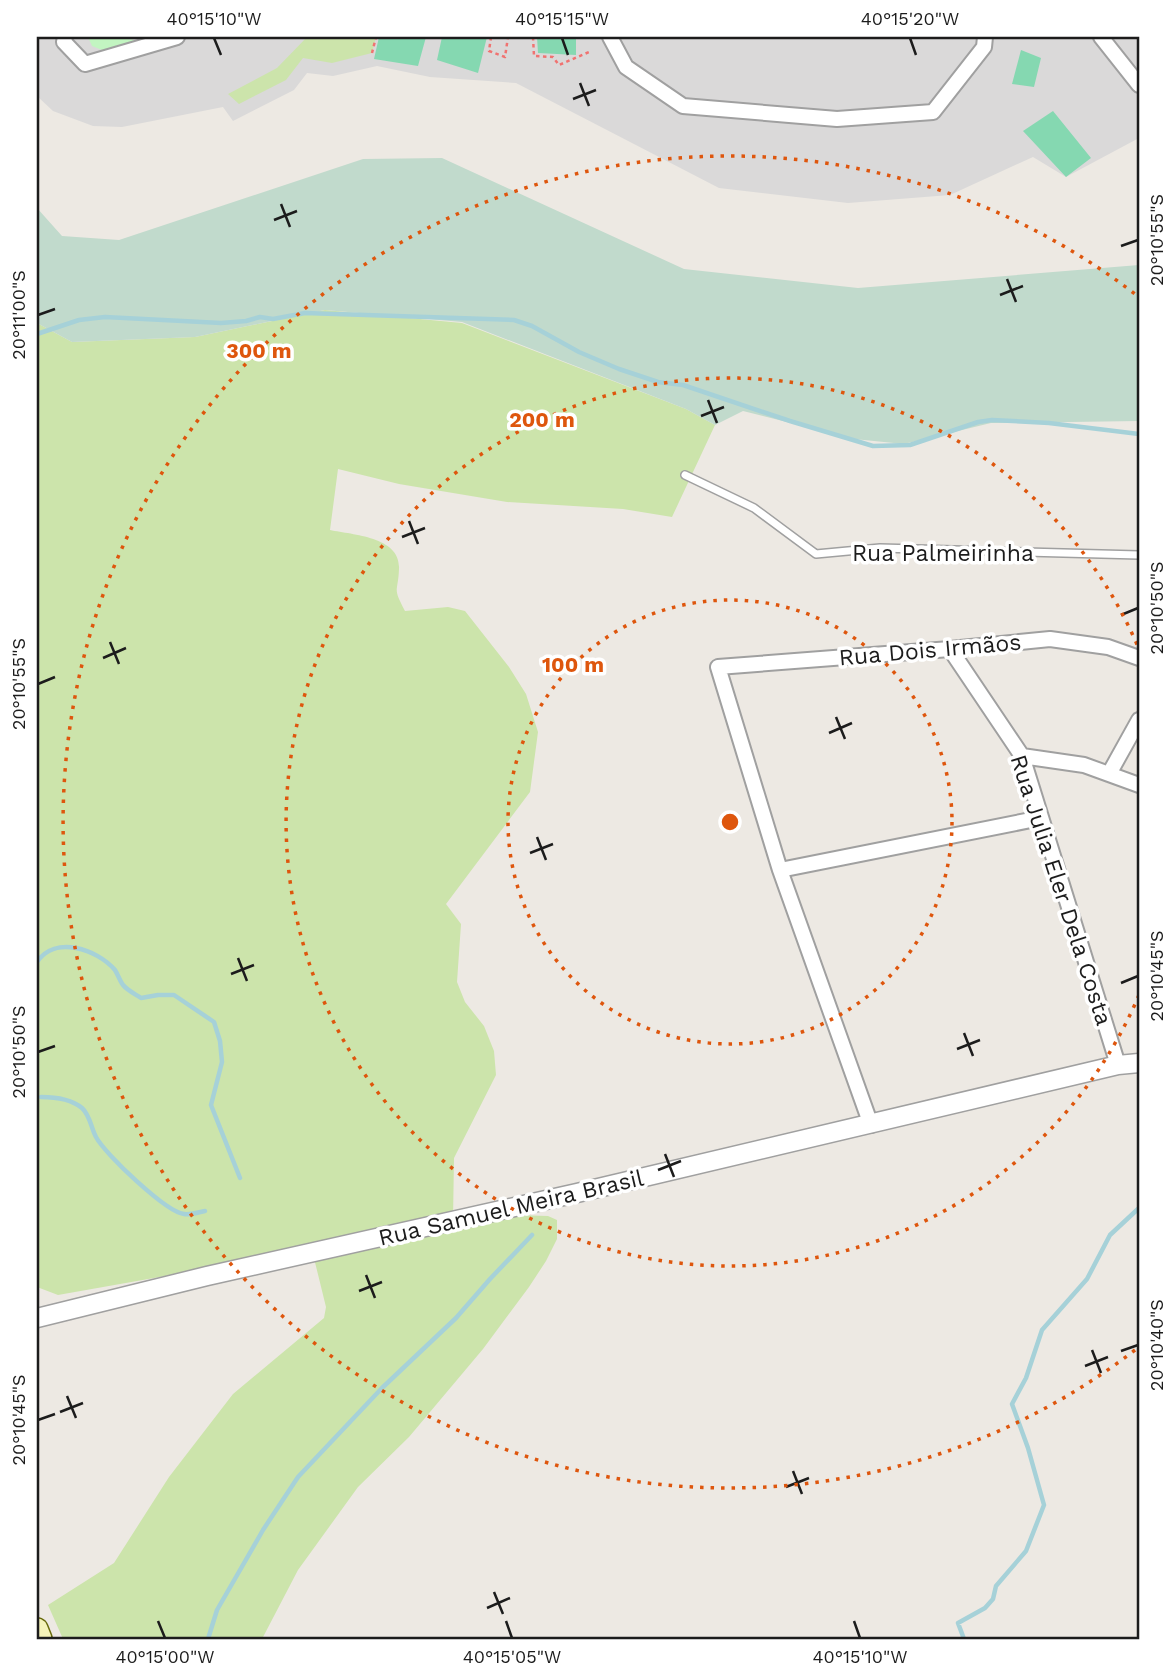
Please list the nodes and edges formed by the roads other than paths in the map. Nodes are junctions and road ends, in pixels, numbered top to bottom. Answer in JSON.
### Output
{"nodes":[{"id":1,"x":65,"y":37,"type":"edge"},
{"id":2,"x":610,"y":37,"type":"edge"},
{"id":3,"x":985,"y":37,"type":"edge"},
{"id":4,"x":1101,"y":37,"type":"edge"},
{"id":5,"x":173,"y":38,"type":"edge"},
{"id":6,"x":1139,"y":85,"type":"edge"},
{"id":7,"x":685,"y":475,"type":"dead end"},
{"id":8,"x":1139,"y":555,"type":"edge"},
{"id":9,"x":950,"y":649,"type":"junction"},
{"id":10,"x":1139,"y":658,"type":"edge"},
{"id":11,"x":1139,"y":720,"type":"edge"},
{"id":12,"x":1022,"y":756,"type":"junction"},
{"id":13,"x":1109,"y":774,"type":"junction"},
{"id":14,"x":1139,"y":785,"type":"edge"},
{"id":15,"x":1041,"y":818,"type":"junction"},
{"id":16,"x":780,"y":870,"type":"junction"},
{"id":17,"x":1133,"y":1062,"type":"edge"},
{"id":18,"x":871,"y":1125,"type":"junction"},
{"id":19,"x":40,"y":1316,"type":"edge"},
{"id":20,"x":37,"y":1629,"type":"edge"},
{"id":21,"x":41,"y":1639,"type":"edge"}],
"edges":[{"from":1,"to":5,"type":"street"},
{"from":2,"to":3,"type":"street"},
{"from":4,"to":6,"type":"street"},
{"from":7,"to":8,"type":"lane","name":"Rua Palmeirinha"},
{"from":9,"to":10,"type":"street","name":"Rua Dois Irmãos"},
{"from":9,"to":12,"type":"street","name":"Rua Julia Eler Dela Costa"},
{"from":9,"to":16,"type":"street","name":"Rua Dois Irmãos"},
{"from":11,"to":13,"type":"street"},
{"from":12,"to":13,"type":"street"},
{"from":12,"to":15,"type":"street","name":"Rua Julia Eler Dela Costa"},
{"from":13,"to":14,"type":"street"},
{"from":15,"to":16,"type":"street"},
{"from":15,"to":17,"type":"street","name":"Rua Julia Eler Dela Costa"},
{"from":16,"to":18,"type":"street"},
{"from":17,"to":18,"type":"street","name":"Rua Samuel Meira Brasil"},
{"from":18,"to":19,"type":"street","name":"Rua Samuel Meira Brasil"},
{"from":20,"to":21,"type":"main road"}]}
